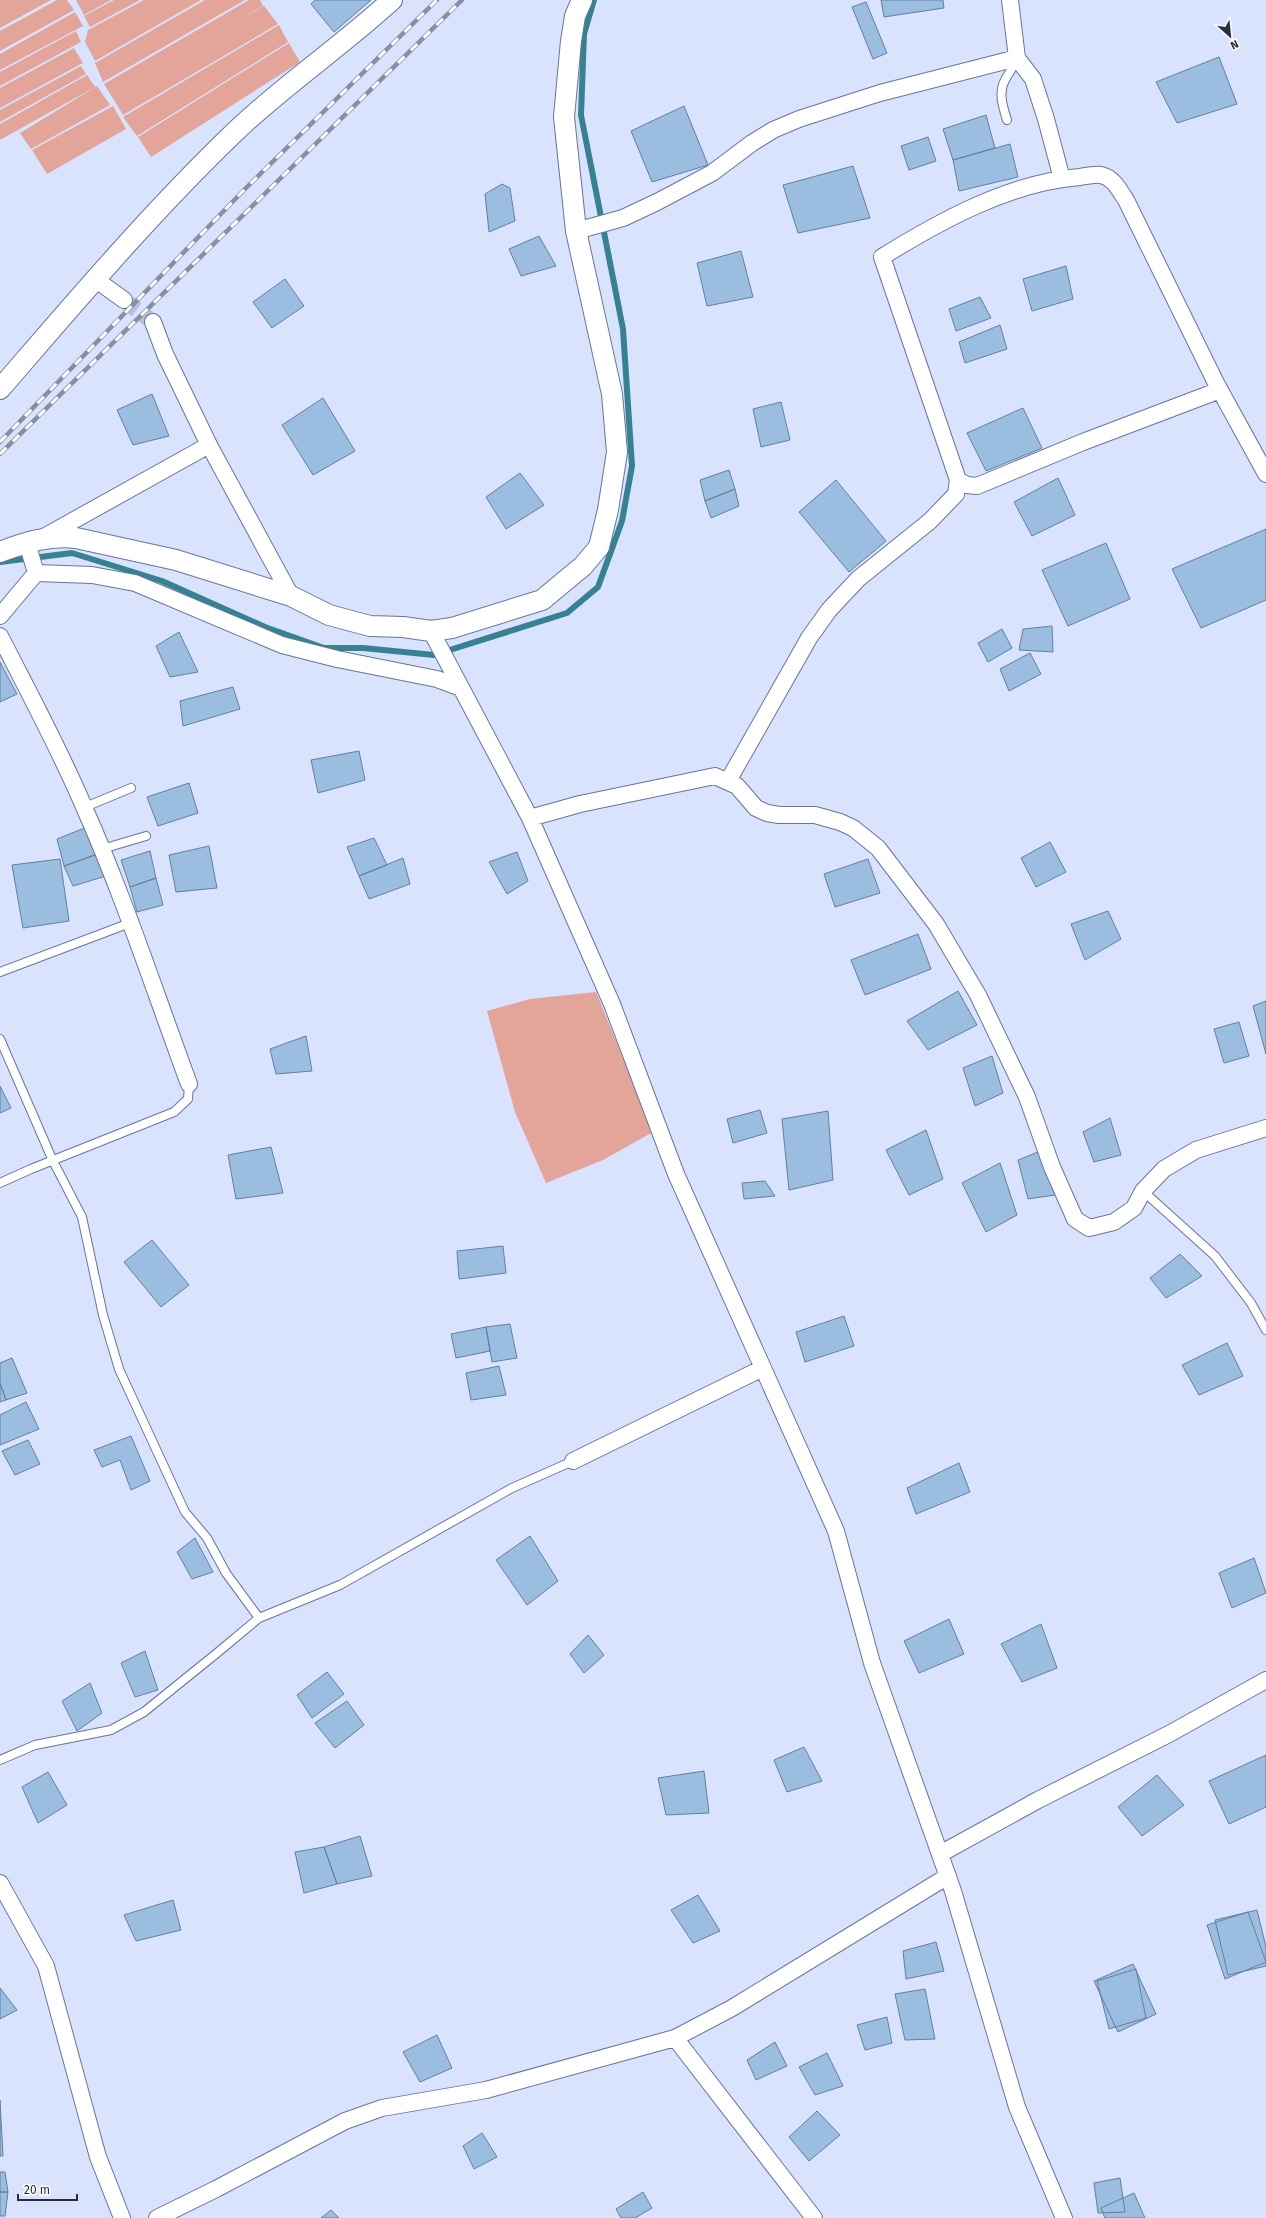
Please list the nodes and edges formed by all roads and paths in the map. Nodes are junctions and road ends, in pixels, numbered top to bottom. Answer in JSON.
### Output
{"nodes":[{"id":1,"x":392,"y":0,"type":"edge"},
{"id":2,"x":582,"y":0,"type":"edge"},
{"id":3,"x":1010,"y":0,"type":"edge"},
{"id":4,"x":1017,"y":58,"type":"junction"},
{"id":5,"x":1007,"y":120,"type":"dead end"},
{"id":6,"x":1062,"y":179,"type":"junction"},
{"id":7,"x":584,"y":229,"type":"junction"},
{"id":8,"x":95,"y":279,"type":"junction"},
{"id":9,"x":124,"y":300,"type":"tunnel mouth"},
{"id":10,"x":153,"y":322,"type":"tunnel mouth"},
{"id":11,"x":0,"y":389,"type":"edge"},
{"id":12,"x":1220,"y":390,"type":"junction"},
{"id":13,"x":209,"y":445,"type":"junction"},
{"id":14,"x":1266,"y":472,"type":"edge"},
{"id":15,"x":958,"y":480,"type":"junction"},
{"id":16,"x":32,"y":544,"type":"junction"},
{"id":17,"x":0,"y":552,"type":"edge"},
{"id":18,"x":36,"y":571,"type":"junction"},
{"id":19,"x":291,"y":596,"type":"junction"},
{"id":20,"x":0,"y":616,"type":"edge"},
{"id":21,"x":0,"y":636,"type":"edge"},
{"id":22,"x":435,"y":639,"type":"junction"},
{"id":23,"x":457,"y":681,"type":"junction"},
{"id":24,"x":728,"y":781,"type":"junction"},
{"id":25,"x":131,"y":788,"type":"dead end"},
{"id":26,"x":85,"y":807,"type":"junction"},
{"id":27,"x":530,"y":818,"type":"junction"},
{"id":28,"x":146,"y":836,"type":"dead end"},
{"id":29,"x":102,"y":849,"type":"junction"},
{"id":30,"x":130,"y":923,"type":"junction"},
{"id":31,"x":0,"y":972,"type":"edge"},
{"id":32,"x":0,"y":1039,"type":"edge"},
{"id":33,"x":188,"y":1084,"type":"joint"},
{"id":34,"x":1266,"y":1128,"type":"edge"},
{"id":35,"x":53,"y":1161,"type":"junction"},
{"id":36,"x":0,"y":1183,"type":"edge"},
{"id":37,"x":1143,"y":1191,"type":"junction"},
{"id":38,"x":1266,"y":1330,"type":"edge"},
{"id":39,"x":763,"y":1368,"type":"junction"},
{"id":40,"x":573,"y":1461,"type":"joint"},
{"id":41,"x":259,"y":1618,"type":"junction"},
{"id":42,"x":1266,"y":1680,"type":"edge"},
{"id":43,"x":0,"y":1760,"type":"edge"},
{"id":44,"x":940,"y":1854,"type":"junction"},
{"id":45,"x":948,"y":1876,"type":"junction"},
{"id":46,"x":0,"y":1883,"type":"edge"},
{"id":47,"x":675,"y":2038,"type":"junction"},
{"id":48,"x":122,"y":2218,"type":"edge"},
{"id":49,"x":157,"y":2218,"type":"edge"},
{"id":50,"x":814,"y":2218,"type":"edge"},
{"id":51,"x":1064,"y":2218,"type":"edge"}],
"edges":[{"from":1,"to":8,"type":"street"},
{"from":2,"to":7,"type":"street"},
{"from":3,"to":4,"type":"street"},
{"from":4,"to":5,"type":"lane"},
{"from":4,"to":6,"type":"street"},
{"from":4,"to":7,"type":"street"},
{"from":6,"to":12,"type":"street"},
{"from":6,"to":15,"type":"street"},
{"from":7,"to":22,"type":"street"},
{"from":8,"to":9,"type":"street"},
{"from":8,"to":11,"type":"street"},
{"from":10,"to":13,"type":"street"},
{"from":12,"to":14,"type":"street"},
{"from":12,"to":15,"type":"street"},
{"from":13,"to":16,"type":"street"},
{"from":13,"to":19,"type":"street"},
{"from":15,"to":24,"type":"street"},
{"from":16,"to":17,"type":"street"},
{"from":16,"to":18,"type":"street"},
{"from":16,"to":19,"type":"street"},
{"from":18,"to":20,"type":"street"},
{"from":18,"to":23,"type":"street"},
{"from":19,"to":22,"type":"street"},
{"from":21,"to":26,"type":"street"},
{"from":22,"to":23,"type":"street"},
{"from":23,"to":27,"type":"street"},
{"from":24,"to":27,"type":"street"},
{"from":24,"to":37,"type":"street"},
{"from":25,"to":26,"type":"lane"},
{"from":26,"to":29,"type":"street"},
{"from":27,"to":39,"type":"street"},
{"from":28,"to":29,"type":"lane"},
{"from":29,"to":30,"type":"street"},
{"from":30,"to":31,"type":"lane"},
{"from":30,"to":33,"type":"street"},
{"from":32,"to":35,"type":"lane"},
{"from":33,"to":35,"type":"lane"},
{"from":34,"to":37,"type":"street"},
{"from":35,"to":36,"type":"lane"},
{"from":35,"to":41,"type":"lane"},
{"from":37,"to":38,"type":"lane"},
{"from":39,"to":40,"type":"street"},
{"from":39,"to":44,"type":"street"},
{"from":40,"to":41,"type":"lane"},
{"from":41,"to":43,"type":"lane"},
{"from":42,"to":44,"type":"street"},
{"from":44,"to":45,"type":"street"},
{"from":45,"to":47,"type":"street"},
{"from":45,"to":51,"type":"street"},
{"from":46,"to":48,"type":"street"},
{"from":47,"to":49,"type":"street"},
{"from":47,"to":50,"type":"street"}]}
